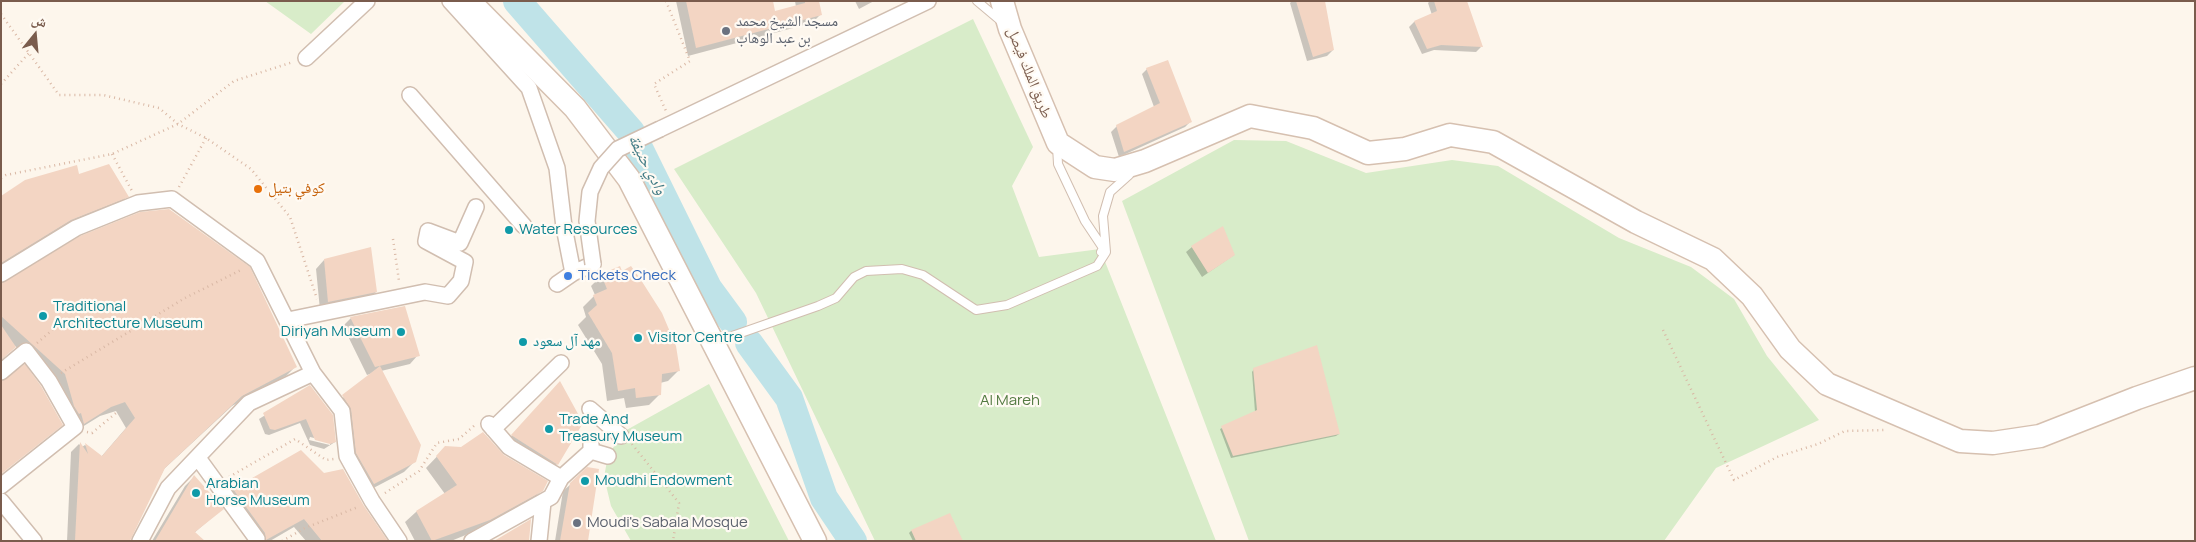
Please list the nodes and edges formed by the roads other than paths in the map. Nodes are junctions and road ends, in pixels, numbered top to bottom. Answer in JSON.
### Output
{"nodes":[{"id":1,"x":367,"y":1,"type":"edge"},
{"id":2,"x":450,"y":1,"type":"edge"},
{"id":3,"x":469,"y":1,"type":"edge"},
{"id":4,"x":928,"y":1,"type":"edge"},
{"id":5,"x":977,"y":1,"type":"edge"},
{"id":6,"x":1002,"y":1,"type":"edge"},
{"id":7,"x":1010,"y":29,"type":"junction"},
{"id":8,"x":306,"y":58,"type":"road end"},
{"id":9,"x":410,"y":94,"type":"dead end"},
{"id":10,"x":1058,"y":144,"type":"junction"},
{"id":11,"x":1145,"y":161,"type":"junction"},
{"id":12,"x":476,"y":207,"type":"dead end"},
{"id":13,"x":524,"y":226,"type":"dead end"},
{"id":14,"x":1097,"y":266,"type":"junction"},
{"id":15,"x":573,"y":273,"type":"junction"},
{"id":16,"x":1,"y":274,"type":"edge"},
{"id":17,"x":557,"y":284,"type":"dead end"},
{"id":18,"x":288,"y":320,"type":"junction"},
{"id":19,"x":714,"y":342,"type":"junction"},
{"id":20,"x":561,"y":363,"type":"dead end"},
{"id":21,"x":1,"y":372,"type":"edge"},
{"id":22,"x":313,"y":373,"type":"junction"},
{"id":23,"x":2195,"y":378,"type":"edge"},
{"id":24,"x":590,"y":409,"type":"dead end"},
{"id":25,"x":621,"y":436,"type":"road end"},
{"id":26,"x":608,"y":456,"type":"dead end"},
{"id":27,"x":198,"y":458,"type":"junction"},
{"id":28,"x":560,"y":478,"type":"junction"},
{"id":29,"x":1,"y":486,"type":"edge"},
{"id":30,"x":1,"y":502,"type":"edge"},
{"id":31,"x":543,"y":502,"type":"junction"},
{"id":32,"x":257,"y":539,"type":"dead end"},
{"id":33,"x":34,"y":541,"type":"edge"},
{"id":34,"x":140,"y":541,"type":"edge"},
{"id":35,"x":399,"y":541,"type":"edge"},
{"id":36,"x":472,"y":541,"type":"edge"},
{"id":37,"x":539,"y":541,"type":"edge"},
{"id":38,"x":815,"y":541,"type":"edge"}],
"edges":[{"from":1,"to":8,"type":"street"},
{"from":2,"to":15,"type":"street"},
{"from":3,"to":19,"type":"street"},
{"from":4,"to":15,"type":"street","bridge":true},
{"from":5,"to":7,"type":"lane"},
{"from":6,"to":7,"type":"street","name":"طريق الملك فيصل"},
{"from":7,"to":10,"type":"street","name":"طريق الملك فيصل"},
{"from":9,"to":13,"type":"street"},
{"from":10,"to":11,"type":"street"},
{"from":10,"to":14,"type":"lane"},
{"from":11,"to":14,"type":"lane"},
{"from":11,"to":23,"type":"street"},
{"from":12,"to":18,"type":"street"},
{"from":14,"to":19,"type":"lane"},
{"from":15,"to":17,"type":"street"},
{"from":16,"to":18,"type":"street"},
{"from":18,"to":22,"type":"street"},
{"from":19,"to":38,"type":"street"},
{"from":20,"to":28,"type":"street"},
{"from":21,"to":29,"type":"street"},
{"from":22,"to":27,"type":"street"},
{"from":22,"to":35,"type":"street"},
{"from":24,"to":25,"type":"street"},
{"from":26,"to":28,"type":"street"},
{"from":27,"to":32,"type":"street"},
{"from":27,"to":34,"type":"street"},
{"from":28,"to":31,"type":"street"},
{"from":30,"to":33,"type":"street"},
{"from":31,"to":36,"type":"street"},
{"from":31,"to":37,"type":"street"}]}
